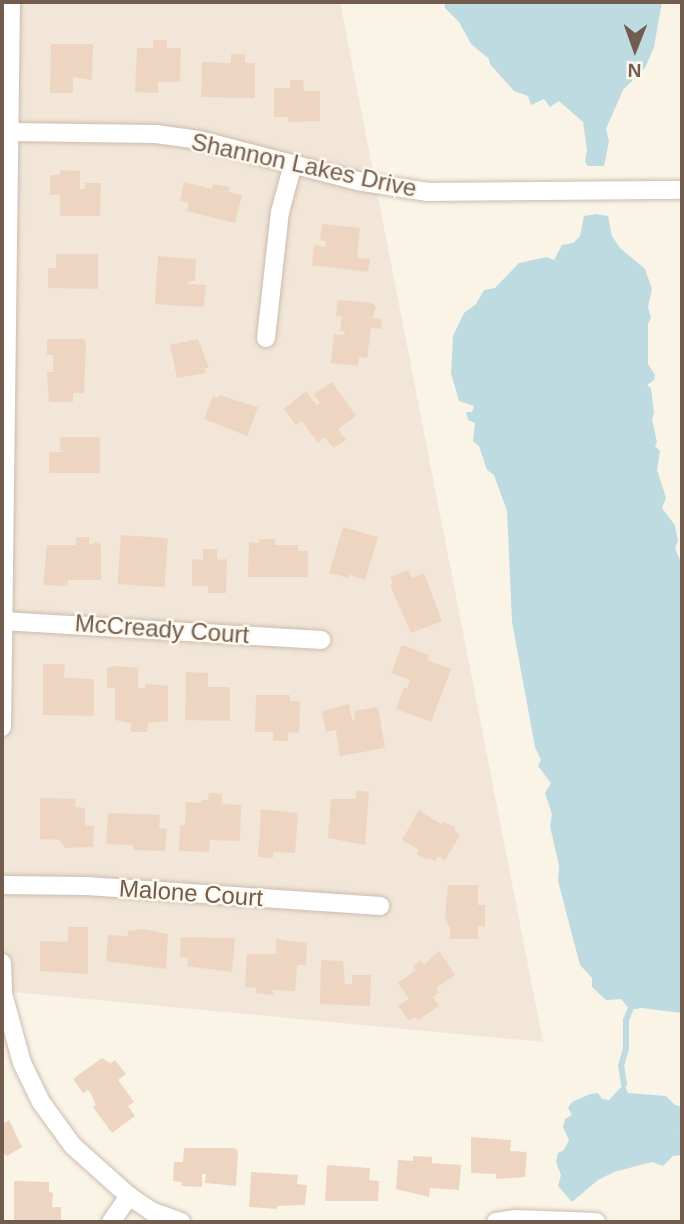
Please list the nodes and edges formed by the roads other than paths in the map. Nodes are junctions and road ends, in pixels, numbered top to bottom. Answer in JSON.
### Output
{"nodes":[{"id":1,"x":11,"y":2,"type":"edge"},
{"id":2,"x":10,"y":132,"type":"junction"},
{"id":3,"x":293,"y":164,"type":"junction"},
{"id":4,"x":682,"y":190,"type":"edge"},
{"id":5,"x":265,"y":338,"type":"dead end"},
{"id":6,"x":3,"y":621,"type":"edge"},
{"id":7,"x":321,"y":640,"type":"dead end"},
{"id":8,"x":2,"y":727,"type":"edge"},
{"id":9,"x":2,"y":885,"type":"edge"},
{"id":10,"x":380,"y":906,"type":"dead end"},
{"id":11,"x":2,"y":963,"type":"edge"},
{"id":12,"x":129,"y":1196,"type":"junction"},
{"id":13,"x":111,"y":1222,"type":"edge"},
{"id":14,"x":181,"y":1222,"type":"edge"},
{"id":15,"x":496,"y":1222,"type":"edge"},
{"id":16,"x":596,"y":1222,"type":"edge"}],
"edges":[{"from":1,"to":2,"type":"street"},
{"from":2,"to":3,"type":"street","name":"Shannon Lakes Drive"},
{"from":2,"to":6,"type":"street"},
{"from":3,"to":4,"type":"street","name":"Shannon Lakes Drive"},
{"from":3,"to":5,"type":"street"},
{"from":6,"to":7,"type":"street","name":"McCready Court"},
{"from":6,"to":8,"type":"street"},
{"from":9,"to":10,"type":"street","name":"Malone Court"},
{"from":11,"to":12,"type":"street"},
{"from":12,"to":13,"type":"street"},
{"from":12,"to":14,"type":"street"},
{"from":15,"to":16,"type":"street"}]}
